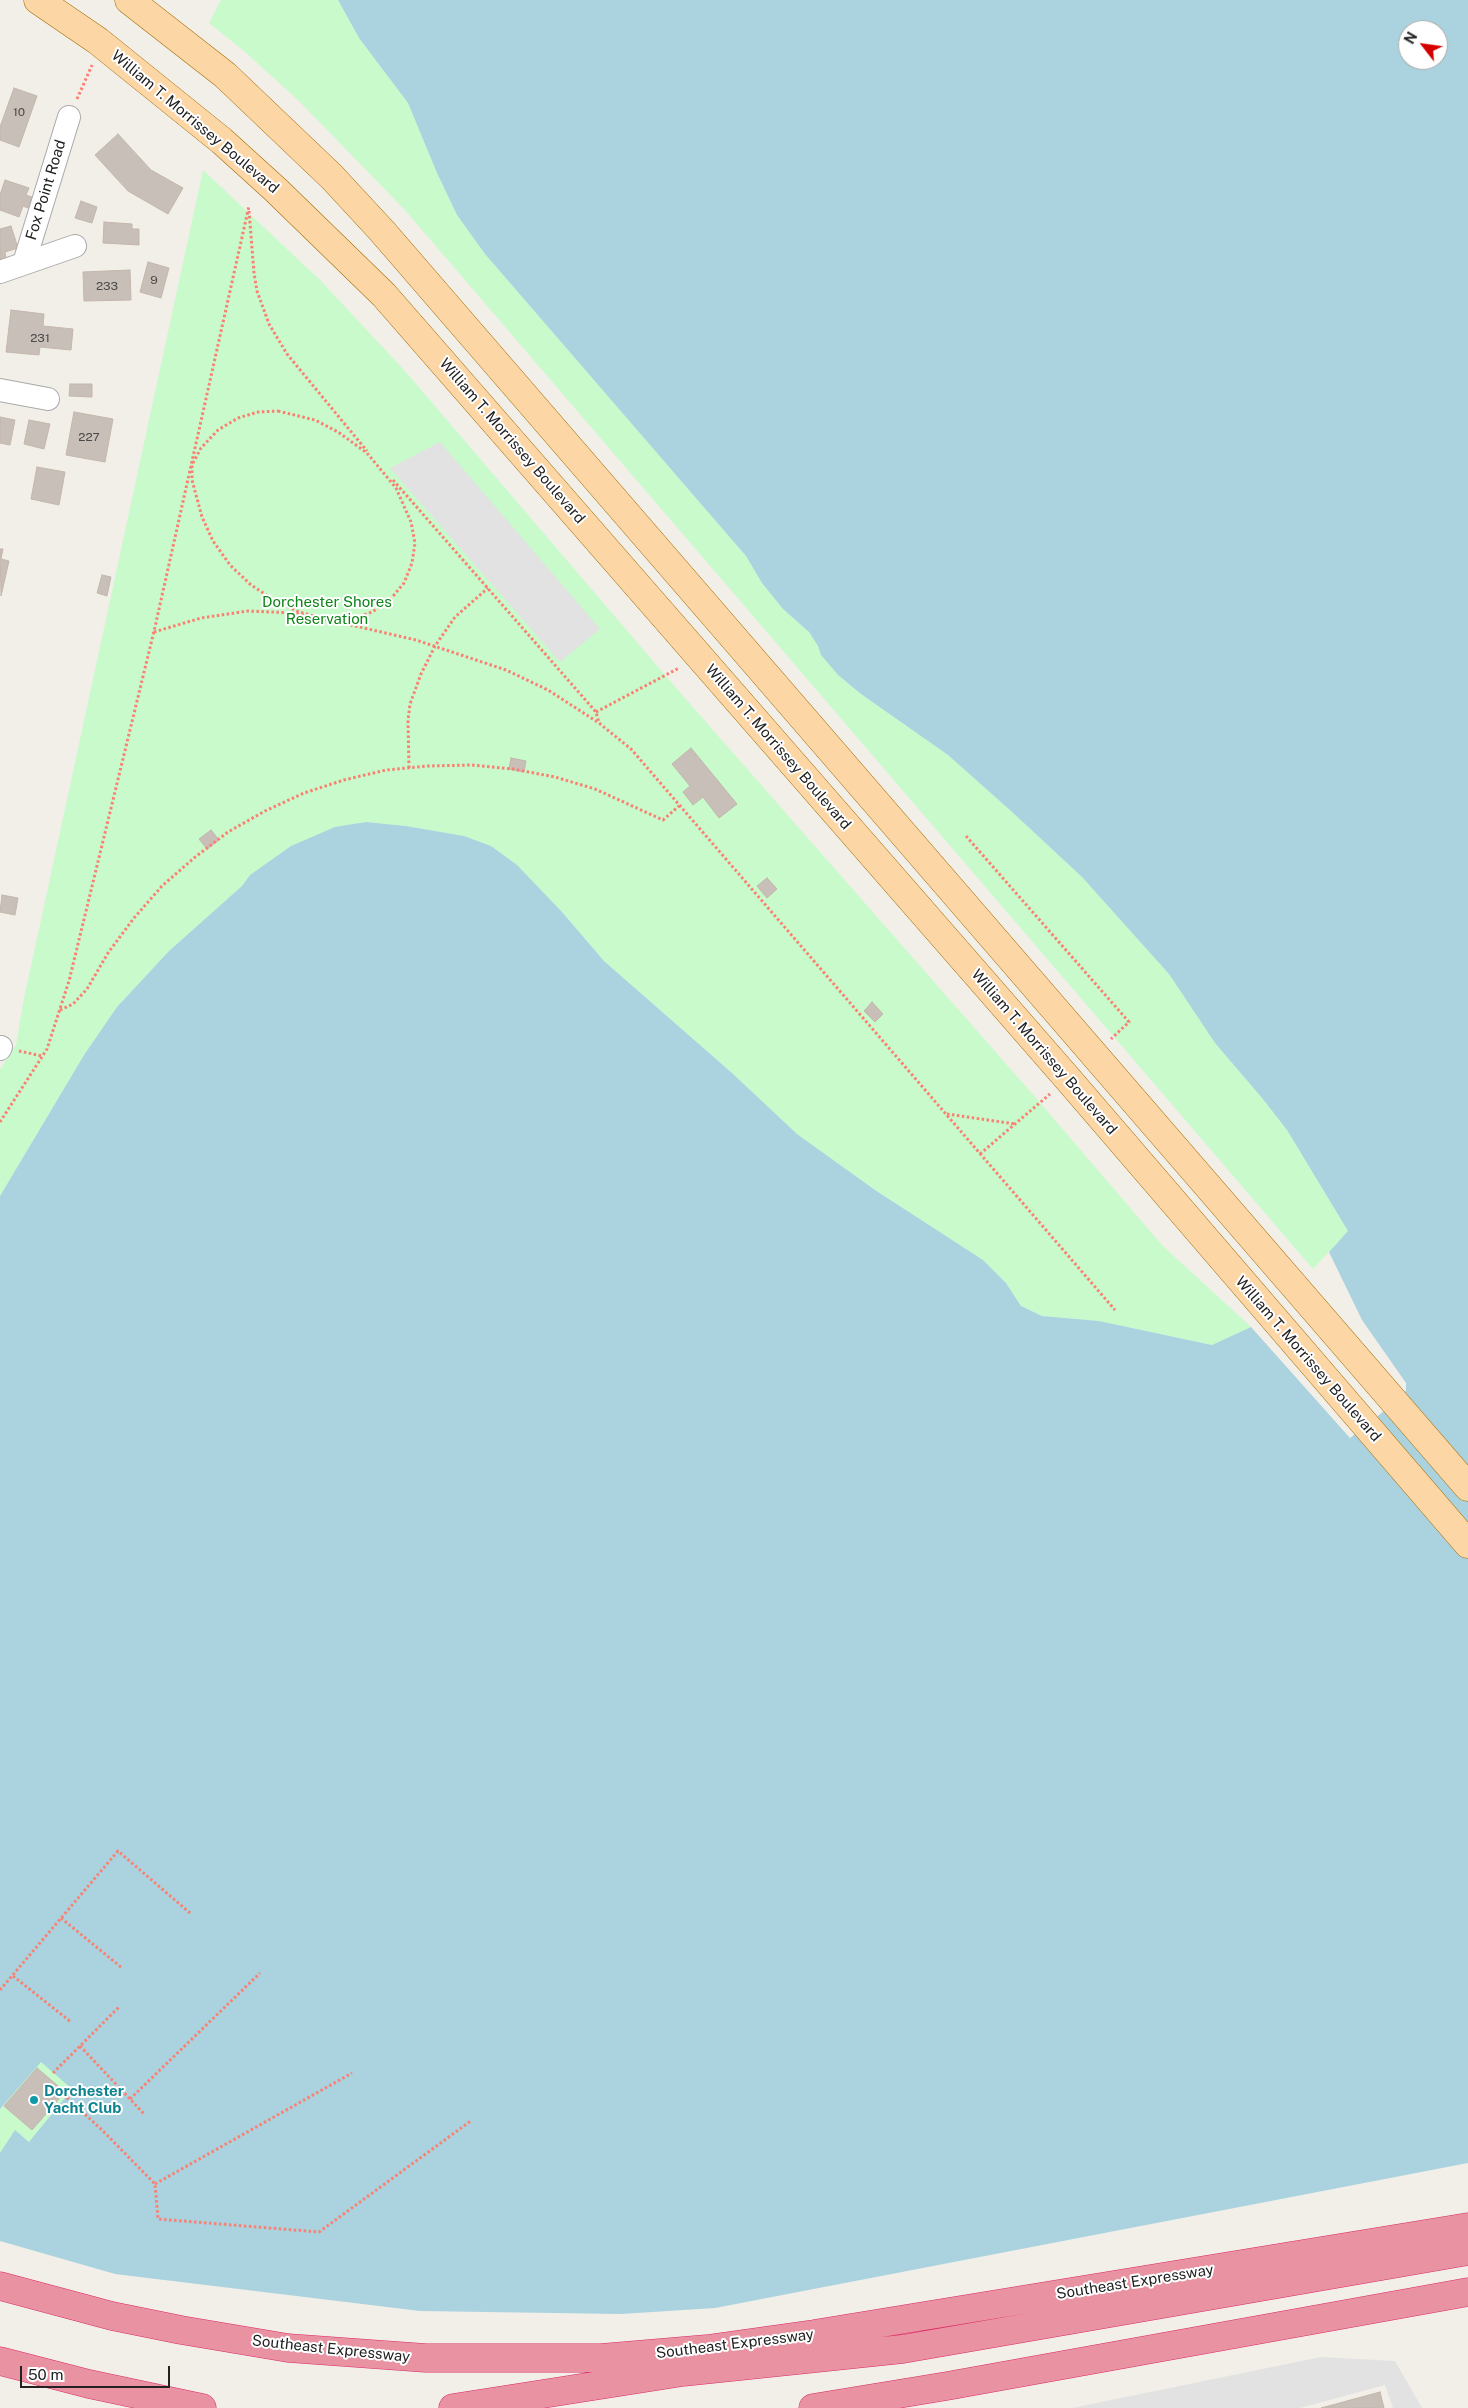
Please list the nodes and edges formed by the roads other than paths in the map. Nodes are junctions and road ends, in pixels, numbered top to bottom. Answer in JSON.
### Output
{"nodes":[{"id":1,"x":38,"y":0,"type":"edge"},
{"id":2,"x":129,"y":0,"type":"edge"},
{"id":3,"x":69,"y":118,"type":"road end"},
{"id":4,"x":75,"y":246,"type":"dead end"},
{"id":5,"x":24,"y":263,"type":"junction"},
{"id":6,"x":0,"y":272,"type":"edge"},
{"id":7,"x":0,"y":390,"type":"edge"},
{"id":8,"x":48,"y":398,"type":"dead end"},
{"id":9,"x":1468,"y":1488,"type":"edge"},
{"id":10,"x":1468,"y":1544,"type":"edge"},
{"id":11,"x":1468,"y":2228,"type":"edge"},
{"id":12,"x":1468,"y":2251,"type":"edge"},
{"id":13,"x":1468,"y":2265,"type":"edge"},
{"id":14,"x":0,"y":2286,"type":"edge"},
{"id":15,"x":1468,"y":2292,"type":"edge"},
{"id":16,"x":463,"y":2360,"type":"junction"},
{"id":17,"x":0,"y":2361,"type":"edge"},
{"id":18,"x":683,"y":2372,"type":"junction"},
{"id":19,"x":202,"y":2408,"type":"edge"},
{"id":20,"x":453,"y":2408,"type":"edge"},
{"id":21,"x":813,"y":2408,"type":"edge"}],
"edges":[{"from":1,"to":10,"type":"main road","name":"William T. Morrissey Boulevard"},
{"from":2,"to":9,"type":"main road"},
{"from":3,"to":5,"type":"street","name":"Fox Point Road"},
{"from":4,"to":5,"type":"street","name":"Fox Point Road"},
{"from":5,"to":6,"type":"street","name":"Fox Point Road"},
{"from":7,"to":8,"type":"street"},
{"from":11,"to":16,"type":"highway","name":"Southeast Expressway"},
{"from":12,"to":18,"type":"highway"},
{"from":13,"to":18,"type":"highway"},
{"from":14,"to":16,"type":"highway","name":"Southeast Expressway"},
{"from":15,"to":21,"type":"highway"},
{"from":16,"to":18,"type":"highway"},
{"from":17,"to":19,"type":"highway"},
{"from":18,"to":20,"type":"highway"}]}
